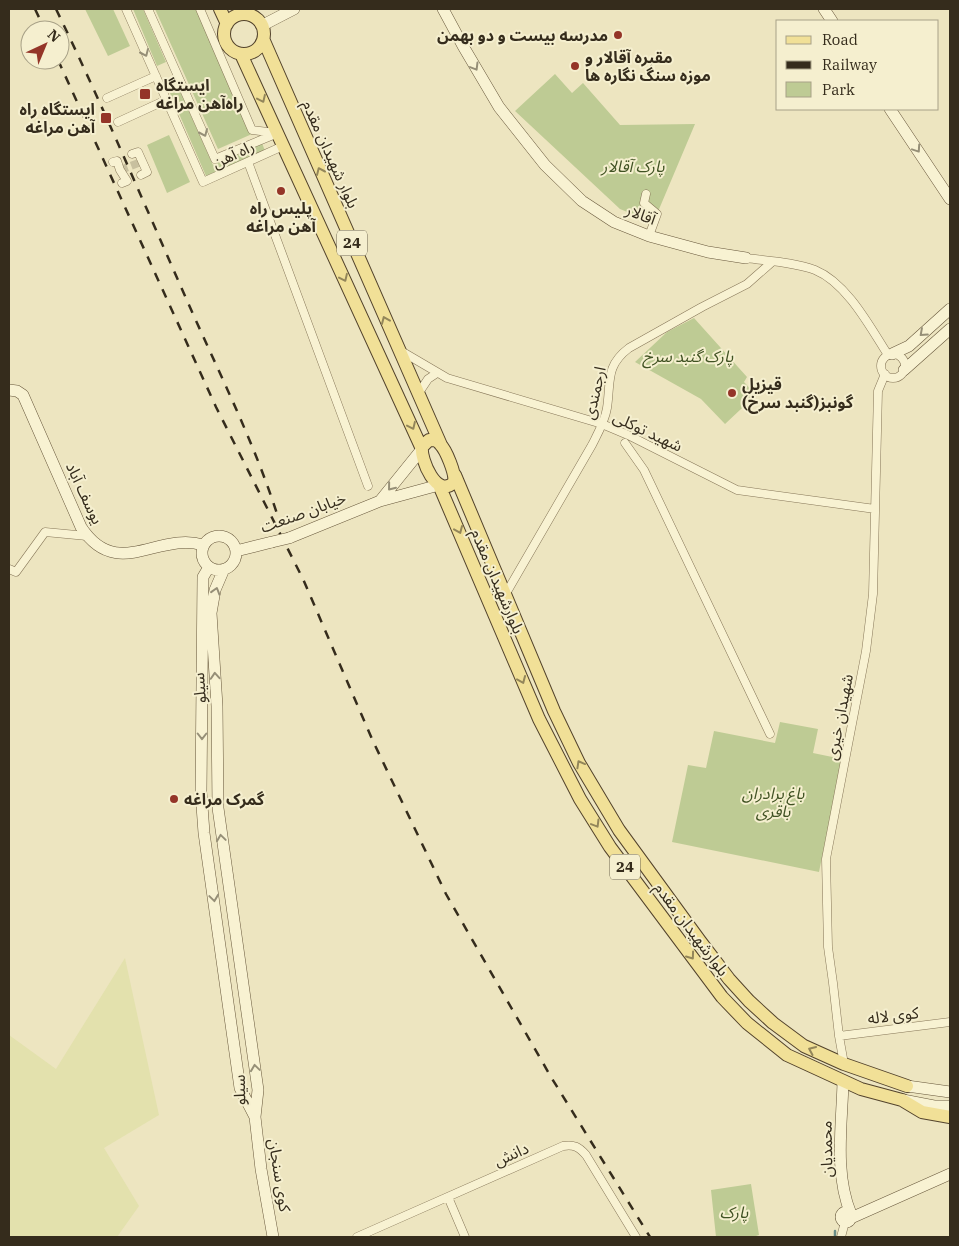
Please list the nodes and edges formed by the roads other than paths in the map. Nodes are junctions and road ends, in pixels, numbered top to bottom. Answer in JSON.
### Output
{"nodes":[{"id":1,"x":126,"y":9,"type":"edge"},
{"id":2,"x":148,"y":9,"type":"edge"},
{"id":3,"x":200,"y":9,"type":"edge"},
{"id":4,"x":220,"y":9,"type":"edge"},
{"id":5,"x":294,"y":9,"type":"edge"},
{"id":6,"x":443,"y":9,"type":"edge"},
{"id":7,"x":824,"y":9,"type":"edge"},
{"id":8,"x":249,"y":12,"type":"edge"},
{"id":9,"x":831,"y":20,"type":"edge"},
{"id":10,"x":226,"y":24,"type":"junction"},
{"id":11,"x":263,"y":25,"type":"junction"},
{"id":12,"x":264,"y":41,"type":"junction"},
{"id":13,"x":241,"y":54,"type":"junction"},
{"id":14,"x":156,"y":76,"type":"junction"},
{"id":15,"x":180,"y":81,"type":"junction"},
{"id":16,"x":162,"y":90,"type":"junction"},
{"id":17,"x":107,"y":98,"type":"dead end"},
{"id":18,"x":166,"y":100,"type":"junction"},
{"id":19,"x":891,"y":110,"type":"edge"},
{"id":20,"x":118,"y":122,"type":"dead end"},
{"id":21,"x":278,"y":134,"type":"junction"},
{"id":22,"x":283,"y":146,"type":"junction"},
{"id":23,"x":132,"y":154,"type":"dead end"},
{"id":24,"x":113,"y":162,"type":"dead end"},
{"id":25,"x":248,"y":162,"type":"junction"},
{"id":26,"x":141,"y":175,"type":"dead end"},
{"id":27,"x":122,"y":183,"type":"dead end"},
{"id":28,"x":646,"y":194,"type":"dead end"},
{"id":29,"x":950,"y":199,"type":"edge"},
{"id":30,"x":650,"y":236,"type":"junction"},
{"id":31,"x":746,"y":258,"type":"joint"},
{"id":32,"x":772,"y":262,"type":"junction"},
{"id":33,"x":950,"y":308,"type":"edge"},
{"id":34,"x":950,"y":329,"type":"edge"},
{"id":35,"x":398,"y":349,"type":"junction"},
{"id":36,"x":890,"y":354,"type":"junction"},
{"id":37,"x":904,"y":370,"type":"junction"},
{"id":38,"x":437,"y":373,"type":"junction"},
{"id":39,"x":885,"y":374,"type":"junction"},
{"id":40,"x":10,"y":388,"type":"edge"},
{"id":41,"x":418,"y":394,"type":"junction"},
{"id":42,"x":602,"y":424,"type":"junction"},
{"id":43,"x":625,"y":443,"type":"dead end"},
{"id":44,"x":441,"y":444,"type":"junction"},
{"id":45,"x":422,"y":448,"type":"junction"},
{"id":46,"x":454,"y":476,"type":"junction"},
{"id":47,"x":368,"y":486,"type":"dead end"},
{"id":48,"x":439,"y":486,"type":"junction"},
{"id":49,"x":380,"y":501,"type":"junction"},
{"id":50,"x":876,"y":509,"type":"junction"},
{"id":51,"x":87,"y":536,"type":"junction"},
{"id":52,"x":203,"y":545,"type":"junction"},
{"id":53,"x":236,"y":551,"type":"junction"},
{"id":54,"x":209,"y":567,"type":"junction"},
{"id":55,"x":9,"y":568,"type":"edge"},
{"id":56,"x":224,"y":569,"type":"junction"},
{"id":57,"x":504,"y":591,"type":"junction"},
{"id":58,"x":207,"y":643,"type":"junction"},
{"id":59,"x":770,"y":734,"type":"dead end"},
{"id":60,"x":202,"y":792,"type":"junction"},
{"id":61,"x":217,"y":795,"type":"junction"},
{"id":62,"x":950,"y":1022,"type":"edge"},
{"id":63,"x":839,"y":1036,"type":"junction"},
{"id":64,"x":844,"y":1064,"type":"junction"},
{"id":65,"x":843,"y":1082,"type":"junction"},
{"id":66,"x":950,"y":1085,"type":"edge"},
{"id":67,"x":907,"y":1086,"type":"junction"},
{"id":68,"x":950,"y":1092,"type":"edge"},
{"id":69,"x":902,"y":1100,"type":"junction"},
{"id":70,"x":950,"y":1106,"type":"edge"},
{"id":71,"x":255,"y":1117,"type":"junction"},
{"id":72,"x":950,"y":1117,"type":"edge"},
{"id":73,"x":950,"y":1174,"type":"edge"},
{"id":74,"x":448,"y":1197,"type":"junction"},
{"id":75,"x":847,"y":1217,"type":"junction"},
{"id":76,"x":273,"y":1237,"type":"edge"},
{"id":77,"x":357,"y":1237,"type":"edge"},
{"id":78,"x":465,"y":1237,"type":"edge"},
{"id":79,"x":636,"y":1237,"type":"edge"},
{"id":80,"x":841,"y":1237,"type":"edge"}],
"edges":[{"from":1,"to":14,"type":"street","name":"راه آهن","one_way":true},
{"from":2,"to":15,"type":"street","name":"راه آهن"},
{"from":3,"to":21,"type":"street"},
{"from":4,"to":10,"type":"main road","number":"24"},
{"from":5,"to":11,"type":"street"},
{"from":6,"to":30,"type":"street","name":"آقالار","one_way":true},
{"from":7,"to":9,"type":"street"},
{"from":8,"to":10,"type":"main road"},
{"from":8,"to":11,"type":"main road"},
{"from":10,"to":13,"type":"main road","number":"24"},
{"from":11,"to":12,"type":"main road","number":"24"},
{"from":12,"to":13,"type":"main road"},
{"from":35,"to":12,"type":"main road","name":"بلوار شهیدان مقدم","number":"24","one_way":true},
{"from":13,"to":21,"type":"main road","number":"24","one_way":true},
{"from":14,"to":16,"type":"street","name":"راه آهن"},
{"from":14,"to":17,"type":"street"},
{"from":15,"to":16,"type":"street"},
{"from":15,"to":21,"type":"street","name":"راه آهن","one_way":true},
{"from":16,"to":18,"type":"street","name":"راه آهن"},
{"from":18,"to":20,"type":"street"},
{"from":18,"to":25,"type":"street","name":"راه آهن"},
{"from":19,"to":29,"type":"street","one_way":true},
{"from":21,"to":22,"type":"main road","number":"24"},
{"from":22,"to":25,"type":"street","name":"راه آهن"},
{"from":22,"to":45,"type":"main road","number":"24","one_way":true},
{"from":23,"to":26,"type":"street"},
{"from":24,"to":27,"type":"street"},
{"from":25,"to":47,"type":"street"},
{"from":28,"to":30,"type":"street"},
{"from":30,"to":31,"type":"street","name":"آقالار"},
{"from":31,"to":32,"type":"street","name":"آقالار"},
{"from":32,"to":36,"type":"street","name":"آقالار"},
{"from":32,"to":42,"type":"street","name":"ارجمندی"},
{"from":33,"to":36,"type":"street","one_way":true},
{"from":34,"to":37,"type":"street"},
{"from":35,"to":38,"type":"street","name":"شهید توکلی"},
{"from":35,"to":41,"type":"main road","name":"بلوار شهیدان مقدم","number":"24"},
{"from":36,"to":37,"type":"street"},
{"from":36,"to":39,"type":"street"},
{"from":37,"to":39,"type":"street"},
{"from":38,"to":41,"type":"street"},
{"from":38,"to":42,"type":"street","name":"شهید توکلی"},
{"from":39,"to":50,"type":"street","name":"شهیدان خیری"},
{"from":40,"to":51,"type":"street","name":"یوسف آباد"},
{"from":41,"to":44,"type":"main road","name":"بلوار شهیدان مقدم","number":"24"},
{"from":42,"to":50,"type":"street","name":"شهید توکلی"},
{"from":42,"to":57,"type":"street","name":"ارجمندی"},
{"from":43,"to":59,"type":"street"},
{"from":44,"to":45,"type":"main road"},
{"from":44,"to":46,"type":"main road","number":"24"},
{"from":45,"to":48,"type":"main road","number":"24"},
{"from":45,"to":49,"type":"street","name":"خیابان صنعت","one_way":true},
{"from":46,"to":48,"type":"main road"},
{"from":46,"to":57,"type":"main road","name":"بلوارشهیدان مقدم","number":"24"},
{"from":48,"to":49,"type":"street","name":"خیابان صنعت"},
{"from":48,"to":65,"type":"main road","name":"بلوارشهیدان مقدم","number":"24","one_way":true},
{"from":49,"to":53,"type":"street","name":"خیابان صنعت","bridge":true},
{"from":50,"to":63,"type":"street","name":"شهیدان خیری"},
{"from":51,"to":52,"type":"street","name":"یوسف آباد"},
{"from":51,"to":55,"type":"street"},
{"from":52,"to":53,"type":"street"},
{"from":52,"to":54,"type":"street"},
{"from":53,"to":56,"type":"street"},
{"from":54,"to":56,"type":"street"},
{"from":54,"to":58,"type":"street","name":"سیلو"},
{"from":58,"to":56,"type":"street","name":"سیلو","one_way":true},
{"from":64,"to":57,"type":"main road","name":"بلوارشهیدان مقدم","number":"24","one_way":true},
{"from":58,"to":60,"type":"street","name":"سیلو","one_way":true},
{"from":61,"to":58,"type":"street","name":"سیلو","one_way":true},
{"from":60,"to":61,"type":"street"},
{"from":60,"to":71,"type":"street","name":"سیلو","one_way":true},
{"from":71,"to":61,"type":"street","name":"سیلو","one_way":true},
{"from":62,"to":63,"type":"street","name":"کوی لاله"},
{"from":63,"to":64,"type":"street","name":"شهیدان خیری"},
{"from":64,"to":67,"type":"main road","name":"بلوارشهیدان مقدم","number":"24"},
{"from":65,"to":69,"type":"main road","name":"بلوارشهیدان مقدم","number":"24"},
{"from":65,"to":75,"type":"street","name":"محمدیان"},
{"from":66,"to":67,"type":"street","number":"24"},
{"from":67,"to":68,"type":"street"},
{"from":69,"to":70,"type":"street"},
{"from":69,"to":72,"type":"main road","name":"بلوارشهیدان مقدم","number":"24"},
{"from":71,"to":76,"type":"street","name":"کوی سنجان"},
{"from":73,"to":75,"type":"street"},
{"from":74,"to":77,"type":"street","name":"دانش"},
{"from":74,"to":78,"type":"street"},
{"from":74,"to":79,"type":"street","name":"دانش"},
{"from":75,"to":80,"type":"street"}]}
